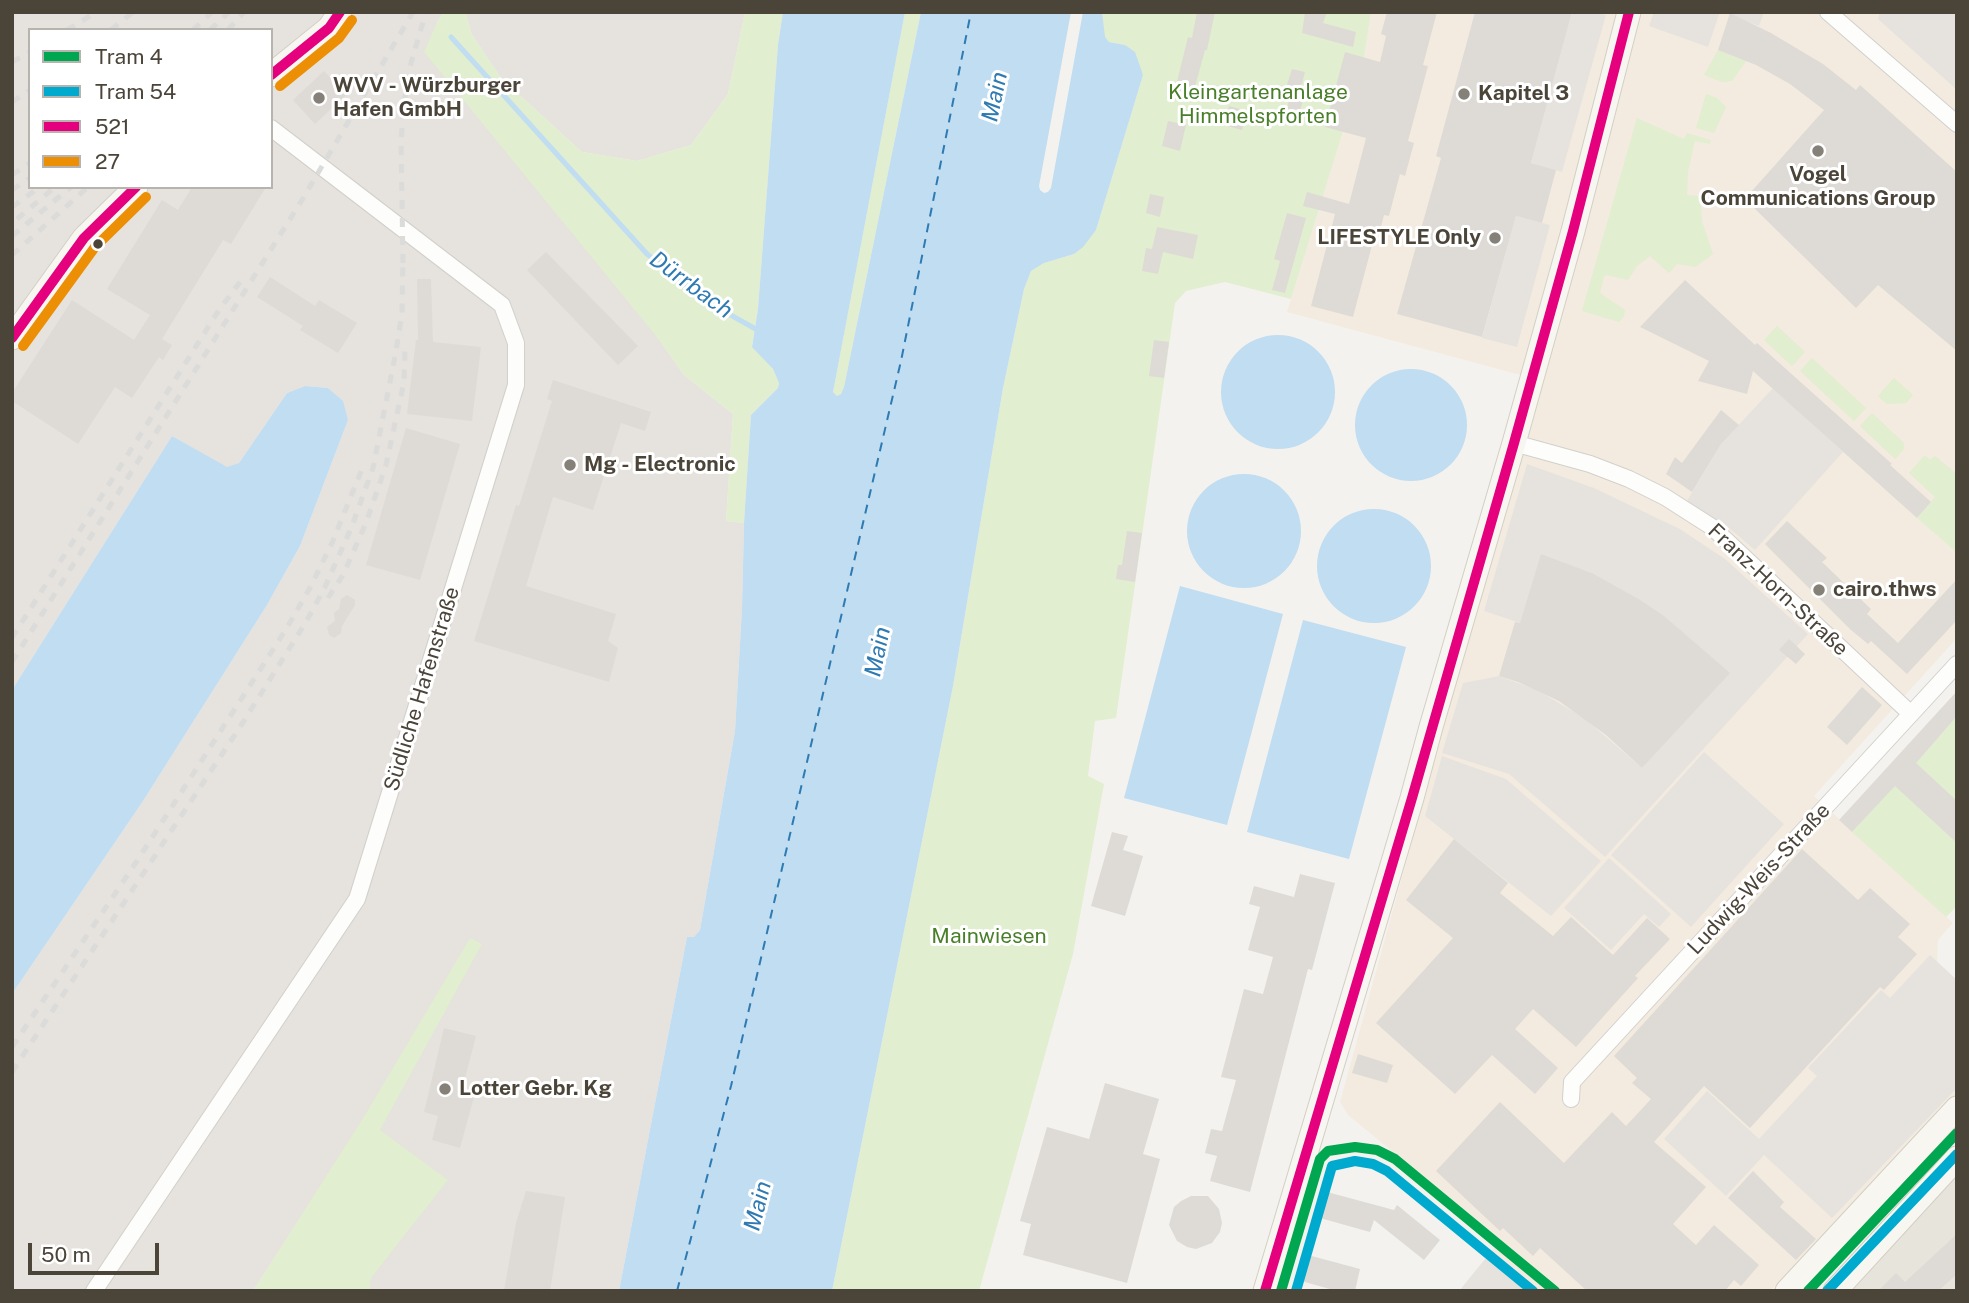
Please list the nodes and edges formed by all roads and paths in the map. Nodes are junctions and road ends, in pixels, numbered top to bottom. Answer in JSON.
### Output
{"nodes":[{"id":1,"x":340,"y":12,"type":"edge"},
{"id":2,"x":1629,"y":12,"type":"edge"},
{"id":3,"x":1828,"y":12,"type":"edge"},
{"id":4,"x":273,"y":73,"type":"edge"},
{"id":5,"x":1957,"y":124,"type":"edge"},
{"id":6,"x":273,"y":130,"type":"edge"},
{"id":7,"x":134,"y":189,"type":"edge"},
{"id":8,"x":12,"y":338,"type":"edge"},
{"id":9,"x":1514,"y":443,"type":"junction"},
{"id":10,"x":1957,"y":664,"type":"edge"},
{"id":11,"x":1911,"y":714,"type":"junction"},
{"id":12,"x":1571,"y":1099,"type":"dead end"},
{"id":13,"x":1957,"y":1108,"type":"edge"},
{"id":14,"x":1957,"y":1158,"type":"edge"},
{"id":15,"x":1860,"y":1213,"type":"junction"},
{"id":16,"x":1885,"y":1237,"type":"junction"},
{"id":17,"x":94,"y":1291,"type":"edge"},
{"id":18,"x":1265,"y":1291,"type":"edge"},
{"id":19,"x":1787,"y":1291,"type":"edge"},
{"id":20,"x":1835,"y":1291,"type":"edge"}],
"edges":[{"from":1,"to":4,"type":"main road"},
{"from":2,"to":9,"type":"main road"},
{"from":3,"to":5,"type":"street"},
{"from":6,"to":17,"type":"street","name":"Südliche Hafenstraße"},
{"from":7,"to":8,"type":"main road"},
{"from":9,"to":11,"type":"street","name":"Franz-Horn-Straße"},
{"from":9,"to":18,"type":"main road"},
{"from":10,"to":11,"type":"street","name":"Ludwig-Weis-Straße"},
{"from":11,"to":12,"type":"street","name":"Ludwig-Weis-Straße"},
{"from":13,"to":15,"type":"main road"},
{"from":14,"to":16,"type":"main road"},
{"from":15,"to":16,"type":"main road"},
{"from":15,"to":19,"type":"main road"},
{"from":16,"to":20,"type":"main road"}]}
